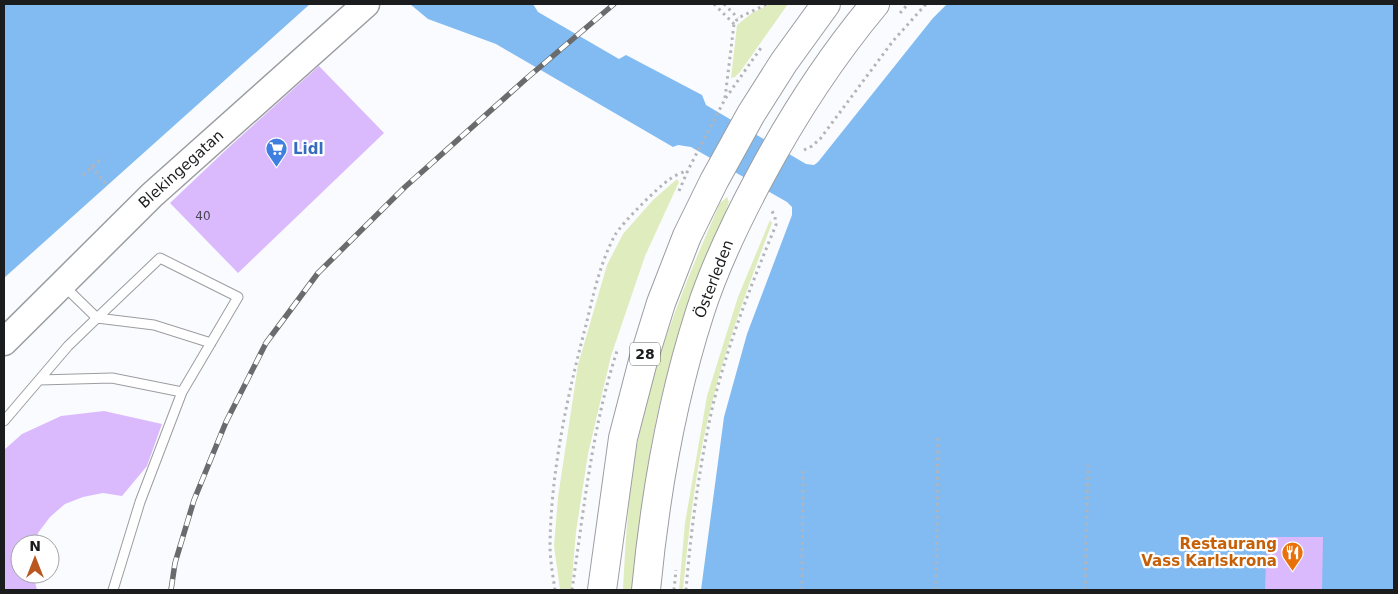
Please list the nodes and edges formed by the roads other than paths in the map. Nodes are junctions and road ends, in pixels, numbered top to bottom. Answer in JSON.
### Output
{"nodes":[{"id":1,"x":366,"y":4,"type":"edge"},
{"id":2,"x":826,"y":4,"type":"edge"},
{"id":3,"x":875,"y":4,"type":"edge"},
{"id":4,"x":62,"y":284,"type":"junction"},
{"id":5,"x":97,"y":318,"type":"junction"},
{"id":6,"x":4,"y":342,"type":"edge"},
{"id":7,"x":211,"y":343,"type":"junction"},
{"id":8,"x":39,"y":380,"type":"junction"},
{"id":9,"x":182,"y":392,"type":"junction"},
{"id":10,"x":4,"y":421,"type":"edge"},
{"id":11,"x":114,"y":590,"type":"edge"},
{"id":12,"x":602,"y":590,"type":"edge"},
{"id":13,"x":646,"y":590,"type":"edge"}],
"edges":[{"from":1,"to":4,"type":"main road","name":"Blekingegatan"},
{"from":2,"to":12,"type":"main road","number":"28"},
{"from":3,"to":13,"type":"main road","name":"Österleden"},
{"from":4,"to":5,"type":"lane"},
{"from":4,"to":6,"type":"main road","name":"Blekingegatan"},
{"from":5,"to":7,"type":"lane"},
{"from":5,"to":7,"type":"lane"},
{"from":5,"to":8,"type":"lane"},
{"from":7,"to":9,"type":"lane"},
{"from":8,"to":9,"type":"lane"},
{"from":8,"to":10,"type":"lane"},
{"from":9,"to":11,"type":"lane"}]}
